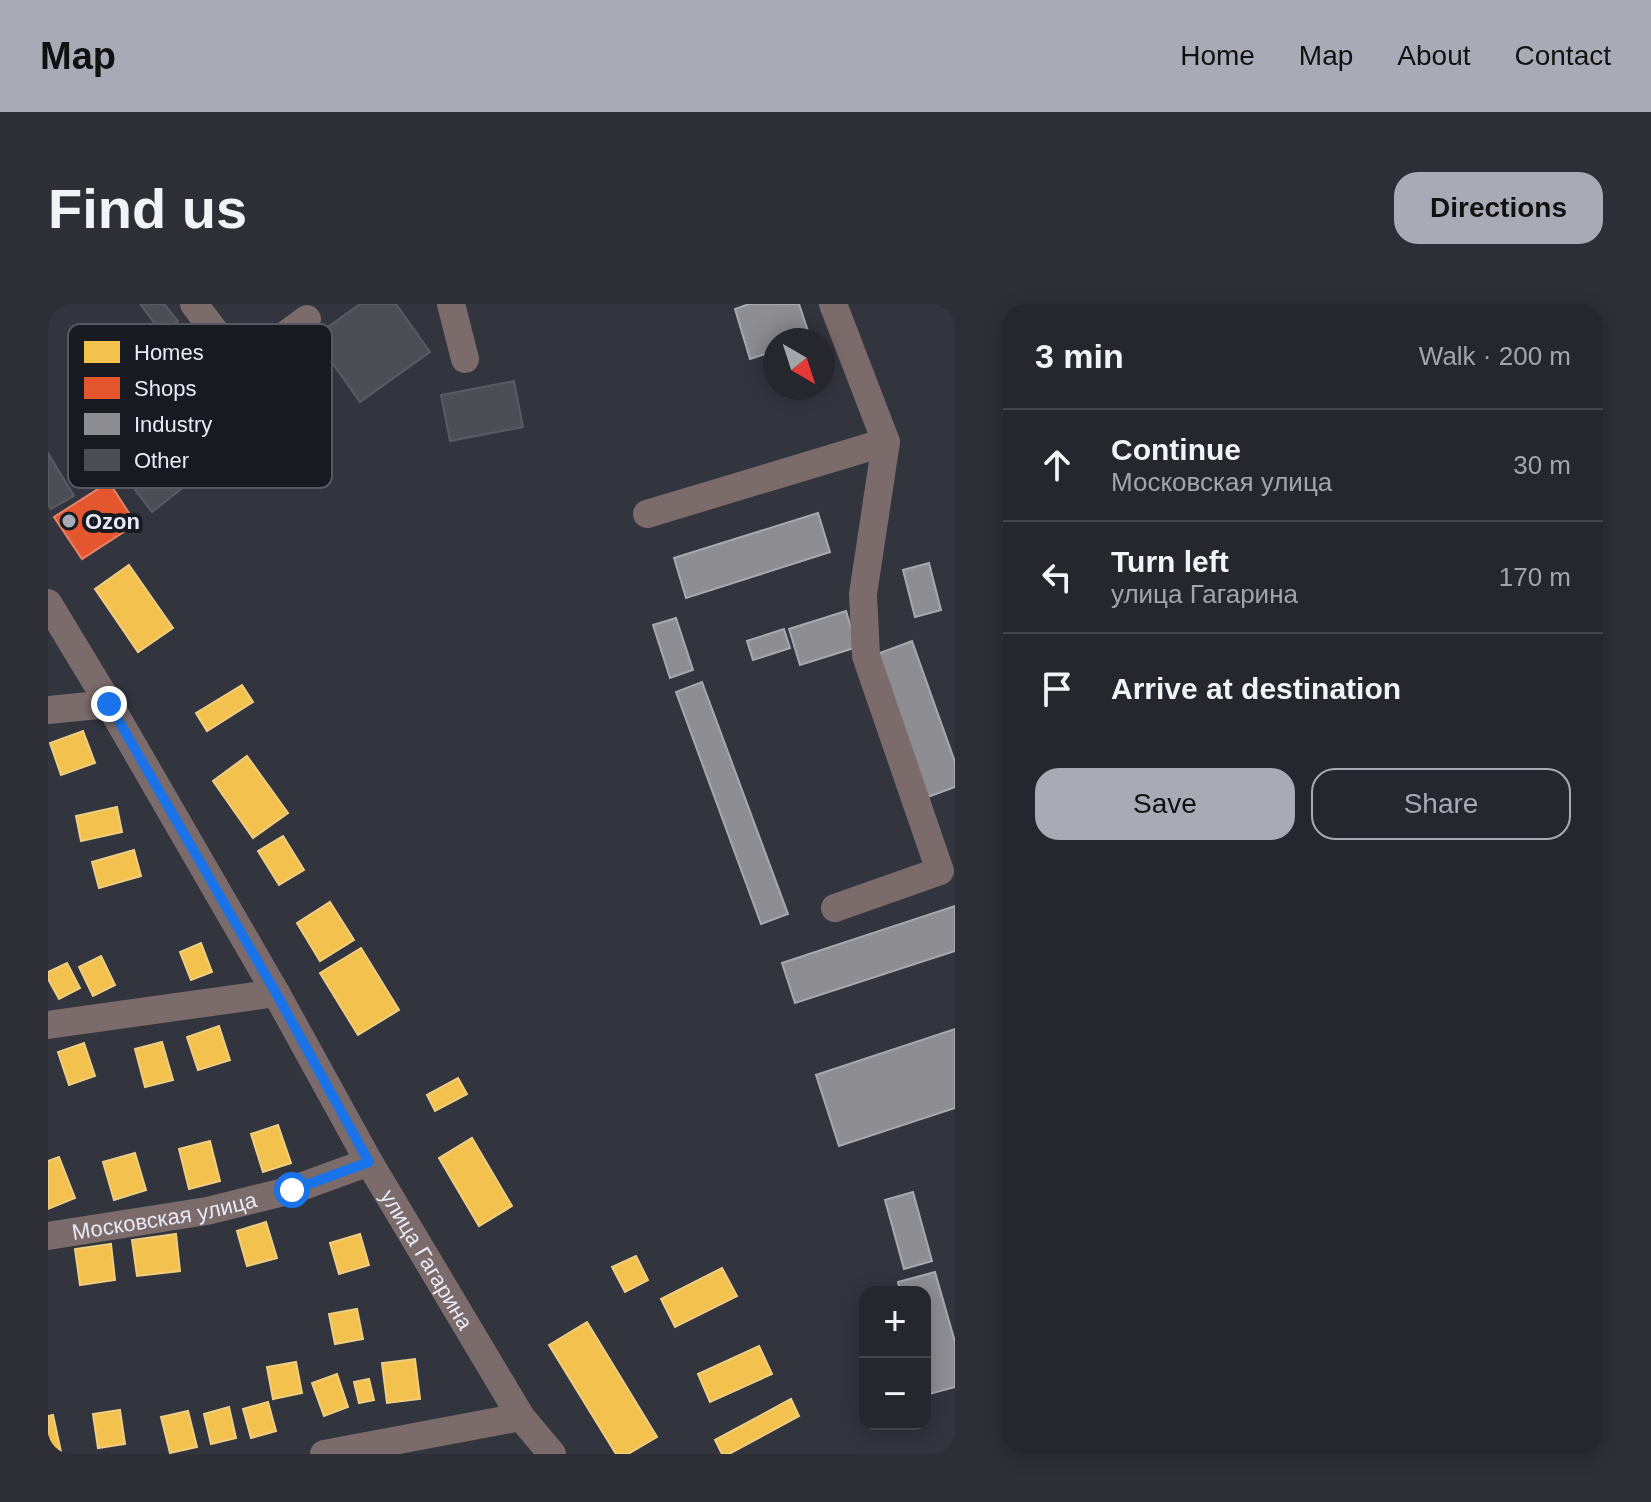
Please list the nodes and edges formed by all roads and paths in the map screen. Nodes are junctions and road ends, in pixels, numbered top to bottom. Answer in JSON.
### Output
{"nodes":[{"id":1,"x":194,"y":304,"type":"edge"},
{"id":2,"x":451,"y":304,"type":"edge"},
{"id":3,"x":833,"y":304,"type":"edge"},
{"id":4,"x":307,"y":319,"type":"dead end"},
{"id":5,"x":209,"y":324,"type":"edge"},
{"id":6,"x":300,"y":324,"type":"edge"},
{"id":7,"x":465,"y":359,"type":"dead end"},
{"id":8,"x":886,"y":442,"type":"junction"},
{"id":9,"x":647,"y":514,"type":"dead end"},
{"id":10,"x":48,"y":603,"type":"edge"},
{"id":11,"x":109,"y":704,"type":"junction"},
{"id":12,"x":48,"y":710,"type":"edge"},
{"id":13,"x":835,"y":908,"type":"dead end"},
{"id":14,"x":276,"y":993,"type":"junction"},
{"id":15,"x":48,"y":1025,"type":"edge"},
{"id":16,"x":369,"y":1162,"type":"junction"},
{"id":17,"x":48,"y":1236,"type":"edge"},
{"id":18,"x":521,"y":1417,"type":"junction"},
{"id":19,"x":324,"y":1454,"type":"edge"},
{"id":20,"x":552,"y":1454,"type":"edge"}],
"edges":[{"from":1,"to":5,"type":"street"},
{"from":2,"to":7,"type":"street"},
{"from":3,"to":8,"type":"street"},
{"from":4,"to":6,"type":"street"},
{"from":8,"to":9,"type":"street"},
{"from":8,"to":13,"type":"street"},
{"from":10,"to":11,"type":"street","name":"улица Гагарина"},
{"from":11,"to":12,"type":"street"},
{"from":11,"to":14,"type":"street","name":"улица Гагарина"},
{"from":14,"to":15,"type":"street"},
{"from":14,"to":16,"type":"street","name":"улица Гагарина"},
{"from":16,"to":17,"type":"street","name":"Московская улица"},
{"from":16,"to":18,"type":"street","name":"улица Гагарина"},
{"from":18,"to":19,"type":"street"},
{"from":18,"to":20,"type":"street","name":"улица Гагарина"}]}
